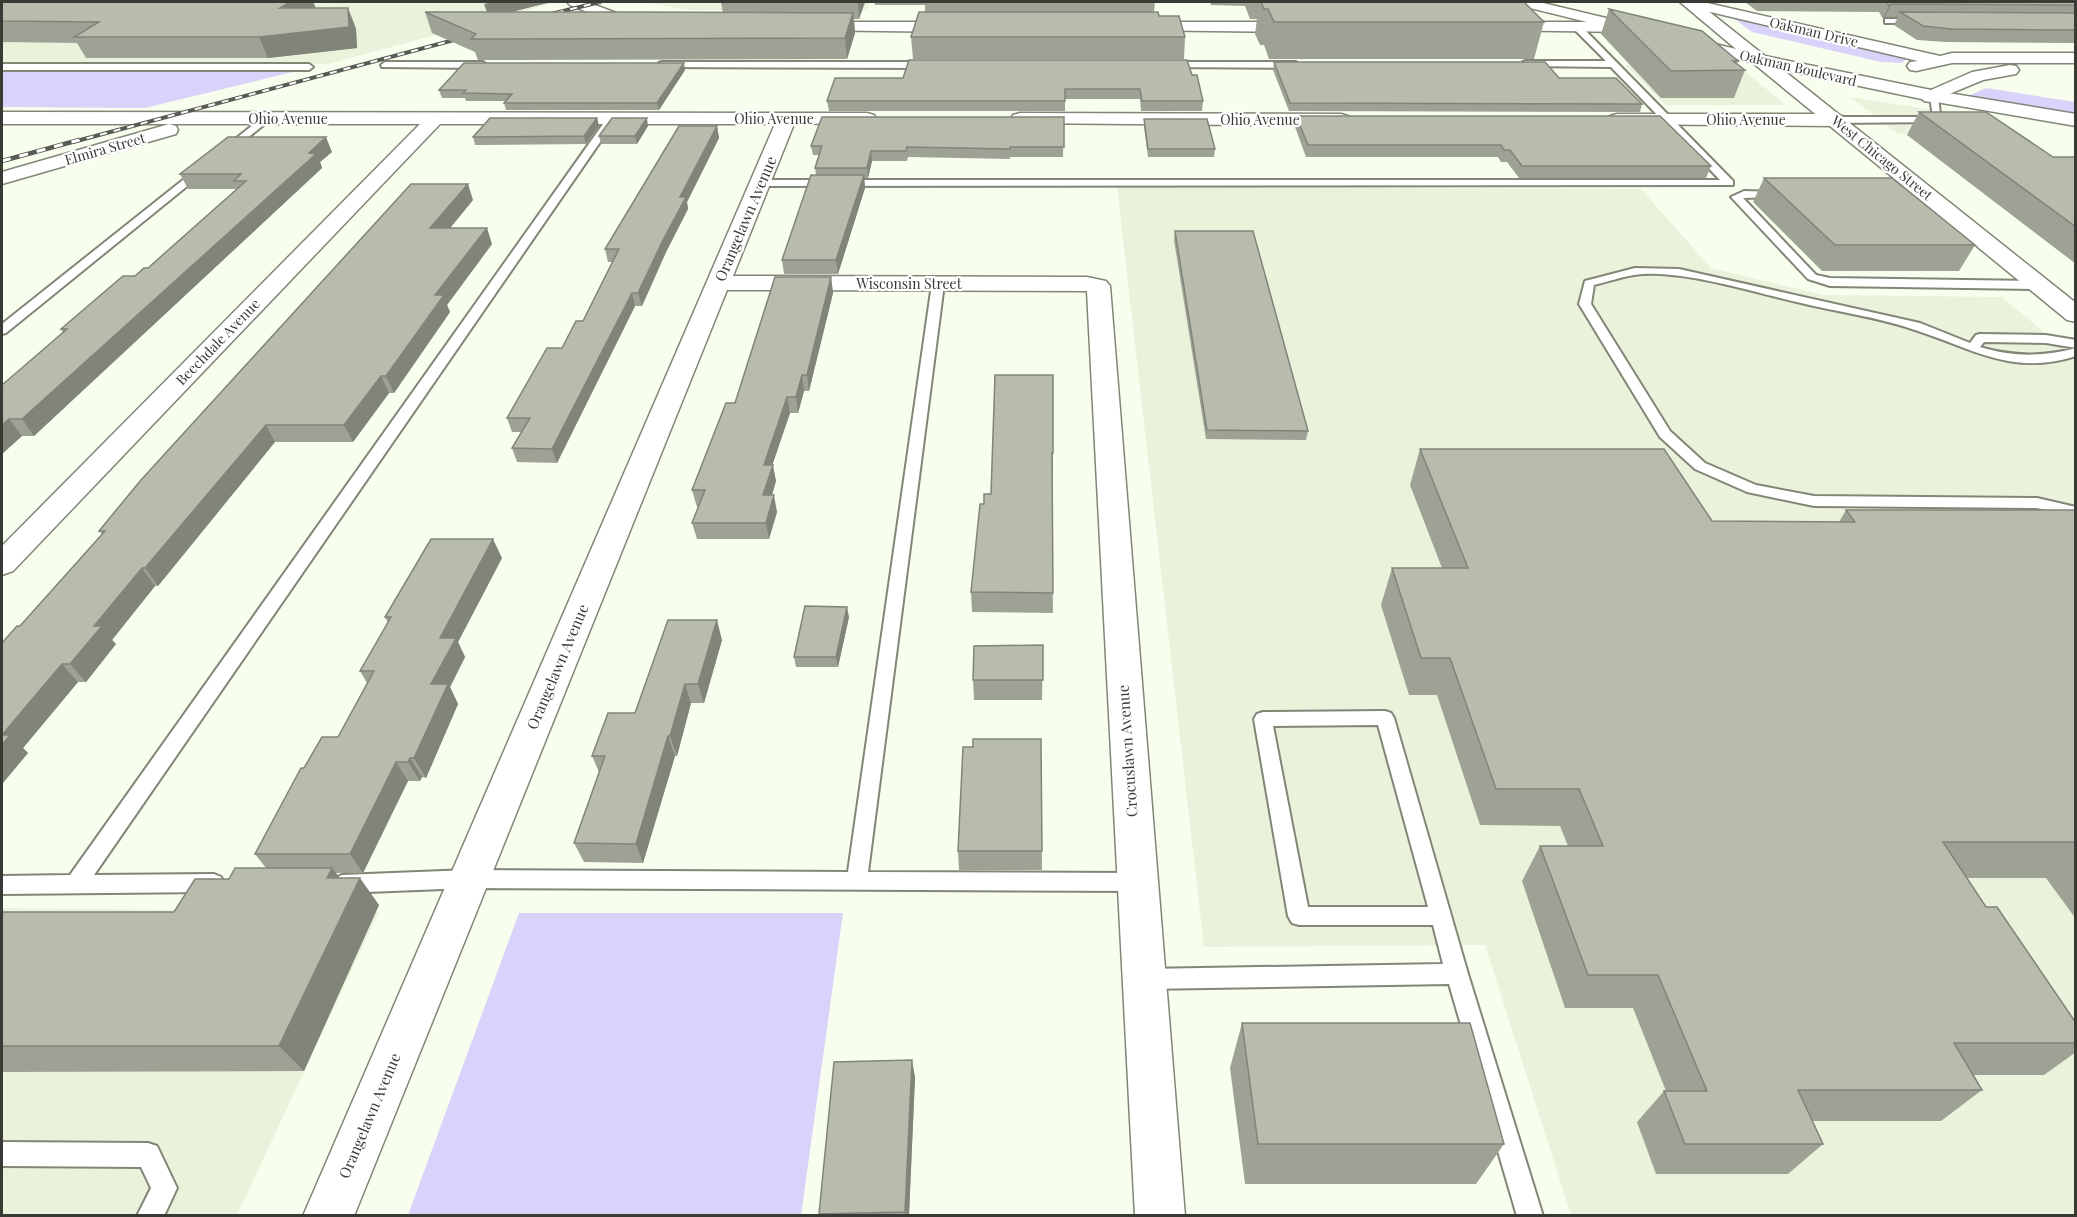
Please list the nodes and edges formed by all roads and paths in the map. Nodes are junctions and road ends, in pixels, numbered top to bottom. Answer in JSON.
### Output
{"nodes":[{"id":1,"x":575,"y":2,"type":"edge"},
{"id":2,"x":1523,"y":2,"type":"edge"},
{"id":3,"x":1689,"y":2,"type":"edge"},
{"id":4,"x":1608,"y":9,"type":"edge"},
{"id":5,"x":606,"y":14,"type":"junction"},
{"id":6,"x":1682,"y":20,"type":"dead end"},
{"id":7,"x":1122,"y":21,"type":"edge"},
{"id":8,"x":1317,"y":21,"type":"edge"},
{"id":9,"x":1576,"y":21,"type":"junction"},
{"id":10,"x":1888,"y":21,"type":"edge"},
{"id":11,"x":1923,"y":21,"type":"edge"},
{"id":12,"x":799,"y":22,"type":"edge"},
{"id":13,"x":970,"y":22,"type":"edge"},
{"id":14,"x":1476,"y":27,"type":"edge"},
{"id":15,"x":1723,"y":29,"type":"junction"},
{"id":16,"x":1755,"y":37,"type":"dead end"},
{"id":17,"x":1822,"y":56,"type":"dead end"},
{"id":18,"x":2076,"y":58,"type":"edge"},
{"id":19,"x":1761,"y":60,"type":"junction"},
{"id":20,"x":1937,"y":60,"type":"junction"},
{"id":21,"x":1304,"y":64,"type":"edge"},
{"id":22,"x":1518,"y":64,"type":"edge"},
{"id":23,"x":1614,"y":64,"type":"junction"},
{"id":24,"x":385,"y":65,"type":"dead end"},
{"id":25,"x":492,"y":65,"type":"edge"},
{"id":26,"x":647,"y":65,"type":"edge"},
{"id":27,"x":946,"y":65,"type":"edge"},
{"id":28,"x":1161,"y":65,"type":"edge"},
{"id":29,"x":2,"y":67,"type":"edge"},
{"id":30,"x":309,"y":67,"type":"dead end"},
{"id":31,"x":2076,"y":70,"type":"edge"},
{"id":32,"x":1810,"y":71,"type":"junction"},
{"id":33,"x":1966,"y":81,"type":"junction"},
{"id":34,"x":2008,"y":88,"type":"dead end"},
{"id":35,"x":1911,"y":93,"type":"junction"},
{"id":36,"x":1806,"y":96,"type":"junction"},
{"id":37,"x":1932,"y":97,"type":"junction"},
{"id":38,"x":2,"y":118,"type":"edge"},
{"id":39,"x":208,"y":119,"type":"junction"},
{"id":40,"x":266,"y":119,"type":"junction"},
{"id":41,"x":435,"y":119,"type":"junction"},
{"id":42,"x":610,"y":119,"type":"junction"},
{"id":43,"x":788,"y":119,"type":"junction"},
{"id":44,"x":883,"y":119,"type":"edge"},
{"id":45,"x":1002,"y":119,"type":"edge"},
{"id":46,"x":1359,"y":120,"type":"edge"},
{"id":47,"x":1597,"y":120,"type":"edge"},
{"id":48,"x":1668,"y":120,"type":"junction"},
{"id":49,"x":1835,"y":120,"type":"junction"},
{"id":50,"x":1938,"y":120,"type":"junction"},
{"id":51,"x":1949,"y":120,"type":"edge"},
{"id":52,"x":2076,"y":120,"type":"edge"},
{"id":53,"x":2,"y":178,"type":"edge"},
{"id":54,"x":761,"y":183,"type":"junction"},
{"id":55,"x":1926,"y":193,"type":"junction"},
{"id":56,"x":1790,"y":194,"type":"edge"},
{"id":57,"x":1903,"y":194,"type":"edge"},
{"id":58,"x":719,"y":283,"type":"junction"},
{"id":59,"x":938,"y":284,"type":"junction"},
{"id":60,"x":2038,"y":285,"type":"junction"},
{"id":61,"x":1098,"y":286,"type":"joint"},
{"id":62,"x":2076,"y":315,"type":"edge"},
{"id":63,"x":2,"y":330,"type":"edge"},
{"id":64,"x":2076,"y":344,"type":"edge"},
{"id":65,"x":1973,"y":349,"type":"junction"},
{"id":66,"x":2076,"y":352,"type":"edge"},
{"id":67,"x":2076,"y":512,"type":"edge"},
{"id":68,"x":2,"y":564,"type":"edge"},
{"id":69,"x":469,"y":879,"type":"junction"},
{"id":70,"x":857,"y":881,"type":"junction"},
{"id":71,"x":1136,"y":882,"type":"junction"},
{"id":72,"x":237,"y":883,"type":"edge"},
{"id":73,"x":76,"y":884,"type":"junction"},
{"id":74,"x":318,"y":884,"type":"edge"},
{"id":75,"x":2,"y":885,"type":"edge"},
{"id":76,"x":1440,"y":916,"type":"junction"},
{"id":77,"x":1457,"y":974,"type":"junction"},
{"id":78,"x":1144,"y":979,"type":"junction"},
{"id":79,"x":2,"y":1155,"type":"edge"},
{"id":80,"x":150,"y":1215,"type":"edge"},
{"id":81,"x":328,"y":1215,"type":"edge"},
{"id":82,"x":1160,"y":1215,"type":"edge"},
{"id":83,"x":1530,"y":1215,"type":"edge"}],
"edges":[{"from":1,"to":5,"type":"street"},
{"from":2,"to":9,"type":"street"},
{"from":3,"to":15,"type":"street","name":"West Chicago Street"},
{"from":3,"to":20,"type":"street","name":"Oakman Drive"},
{"from":4,"to":9,"type":"street"},
{"from":5,"to":5,"type":"street"},
{"from":6,"to":15,"type":"street","name":"Oakman Boulevard"},
{"from":7,"to":8,"type":"street"},
{"from":9,"to":14,"type":"street"},
{"from":9,"to":19,"type":"street","name":"Oakman Boulevard"},
{"from":9,"to":23,"type":"lane"},
{"from":10,"to":11,"type":"lane"},
{"from":12,"to":13,"type":"street"},
{"from":15,"to":16,"type":"street","name":"Oakman Boulevard"},
{"from":15,"to":19,"type":"street","name":"West Chicago Street"},
{"from":17,"to":32,"type":"street"},
{"from":18,"to":20,"type":"street"},
{"from":19,"to":32,"type":"street","name":"Oakman Boulevard"},
{"from":19,"to":36,"type":"street","name":"West Chicago Street"},
{"from":20,"to":33,"type":"street"},
{"from":21,"to":28,"type":"lane"},
{"from":22,"to":23,"type":"lane"},
{"from":23,"to":48,"type":"lane"},
{"from":24,"to":25,"type":"lane"},
{"from":26,"to":27,"type":"lane"},
{"from":29,"to":30,"type":"lane"},
{"from":31,"to":33,"type":"street"},
{"from":32,"to":35,"type":"street","name":"Oakman Boulevard"},
{"from":33,"to":34,"type":"street"},
{"from":33,"to":37,"type":"street"},
{"from":35,"to":36,"type":"street"},
{"from":35,"to":37,"type":"street","name":"Oakman Boulevard"},
{"from":36,"to":49,"type":"street","name":"West Chicago Street"},
{"from":37,"to":50,"type":"lane"},
{"from":37,"to":52,"type":"street","name":"Oakman Boulevard"},
{"from":38,"to":39,"type":"street","name":"Ohio Avenue"},
{"from":39,"to":40,"type":"street","name":"Ohio Avenue"},
{"from":39,"to":53,"type":"street","name":"Elmira Street"},
{"from":40,"to":41,"type":"street","name":"Ohio Avenue"},
{"from":40,"to":63,"type":"lane"},
{"from":41,"to":42,"type":"street","name":"Ohio Avenue"},
{"from":41,"to":68,"type":"street","name":"Beechdale Avenue"},
{"from":42,"to":43,"type":"street","name":"Ohio Avenue"},
{"from":42,"to":73,"type":"lane"},
{"from":43,"to":44,"type":"street","name":"Ohio Avenue"},
{"from":43,"to":54,"type":"street","name":"Orangelawn Avenue"},
{"from":45,"to":46,"type":"street","name":"Ohio Avenue"},
{"from":47,"to":48,"type":"street","name":"Ohio Avenue"},
{"from":48,"to":49,"type":"street","name":"Ohio Avenue"},
{"from":48,"to":54,"type":"lane"},
{"from":49,"to":50,"type":"lane"},
{"from":49,"to":55,"type":"street","name":"West Chicago Street"},
{"from":50,"to":51,"type":"lane"},
{"from":54,"to":58,"type":"street","name":"Orangelawn Avenue"},
{"from":55,"to":57,"type":"lane"},
{"from":55,"to":60,"type":"street","name":"West Chicago Street"},
{"from":56,"to":60,"type":"lane"},
{"from":58,"to":59,"type":"street","name":"Wisconsin Street"},
{"from":58,"to":69,"type":"street","name":"Orangelawn Avenue"},
{"from":59,"to":61,"type":"street","name":"Wisconsin Street"},
{"from":59,"to":70,"type":"lane"},
{"from":60,"to":62,"type":"street","name":"West Chicago Street"},
{"from":61,"to":71,"type":"street","name":"Crocuslawn Avenue"},
{"from":64,"to":65,"type":"lane"},
{"from":65,"to":66,"type":"lane"},
{"from":65,"to":67,"type":"lane"},
{"from":69,"to":70,"type":"lane"},
{"from":69,"to":74,"type":"lane"},
{"from":69,"to":81,"type":"street","name":"Orangelawn Avenue"},
{"from":70,"to":71,"type":"lane"},
{"from":71,"to":78,"type":"street","name":"Crocuslawn Avenue"},
{"from":72,"to":73,"type":"lane"},
{"from":73,"to":75,"type":"lane"},
{"from":76,"to":76,"type":"lane"},
{"from":76,"to":77,"type":"lane"},
{"from":77,"to":78,"type":"lane"},
{"from":77,"to":83,"type":"lane"},
{"from":78,"to":82,"type":"street","name":"Crocuslawn Avenue"},
{"from":79,"to":80,"type":"lane"}]}
